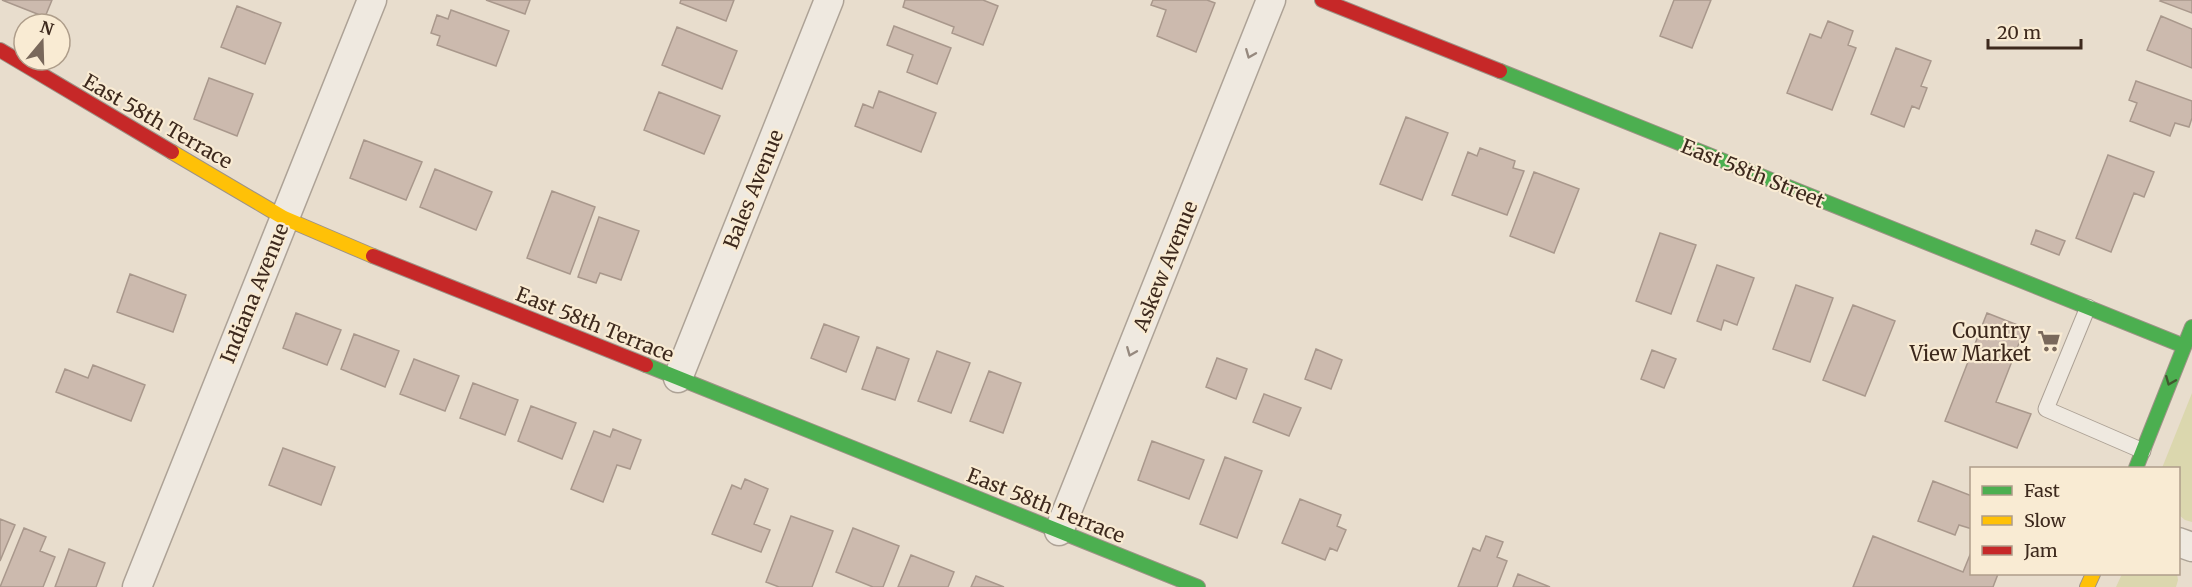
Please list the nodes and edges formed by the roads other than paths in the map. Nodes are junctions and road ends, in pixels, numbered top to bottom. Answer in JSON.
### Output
{"nodes":[{"id":1,"x":372,"y":0,"type":"edge"},
{"id":2,"x":829,"y":0,"type":"edge"},
{"id":3,"x":1271,"y":0,"type":"edge"},
{"id":4,"x":1322,"y":0,"type":"edge"},
{"id":5,"x":0,"y":50,"type":"edge"},
{"id":6,"x":284,"y":218,"type":"junction"},
{"id":7,"x":2088,"y":307,"type":"junction"},
{"id":8,"x":2192,"y":327,"type":"edge"},
{"id":9,"x":2184,"y":346,"type":"junction"},
{"id":10,"x":678,"y":378,"type":"junction"},
{"id":11,"x":2143,"y":451,"type":"junction"},
{"id":12,"x":2136,"y":467,"type":"edge"},
{"id":13,"x":1059,"y":531,"type":"junction"},
{"id":14,"x":137,"y":587,"type":"edge"},
{"id":15,"x":1198,"y":587,"type":"edge"}],
"edges":[{"from":1,"to":6,"type":"street","name":"Indiana Avenue"},
{"from":2,"to":10,"type":"street","name":"Bales Avenue"},
{"from":3,"to":13,"type":"street","name":"Askew Avenue","one_way":true},
{"from":4,"to":7,"type":"street","name":"East 58th Street"},
{"from":5,"to":6,"type":"street","name":"East 58th Terrace"},
{"from":6,"to":10,"type":"street","name":"East 58th Terrace"},
{"from":6,"to":14,"type":"street","name":"Indiana Avenue"},
{"from":7,"to":9,"type":"street","name":"East 58th Street"},
{"from":7,"to":11,"type":"lane"},
{"from":8,"to":9,"type":"street"},
{"from":9,"to":11,"type":"street","one_way":true},
{"from":10,"to":13,"type":"street","name":"East 58th Terrace"},
{"from":11,"to":12,"type":"street"},
{"from":13,"to":15,"type":"street","name":"East 58th Terrace"}]}
